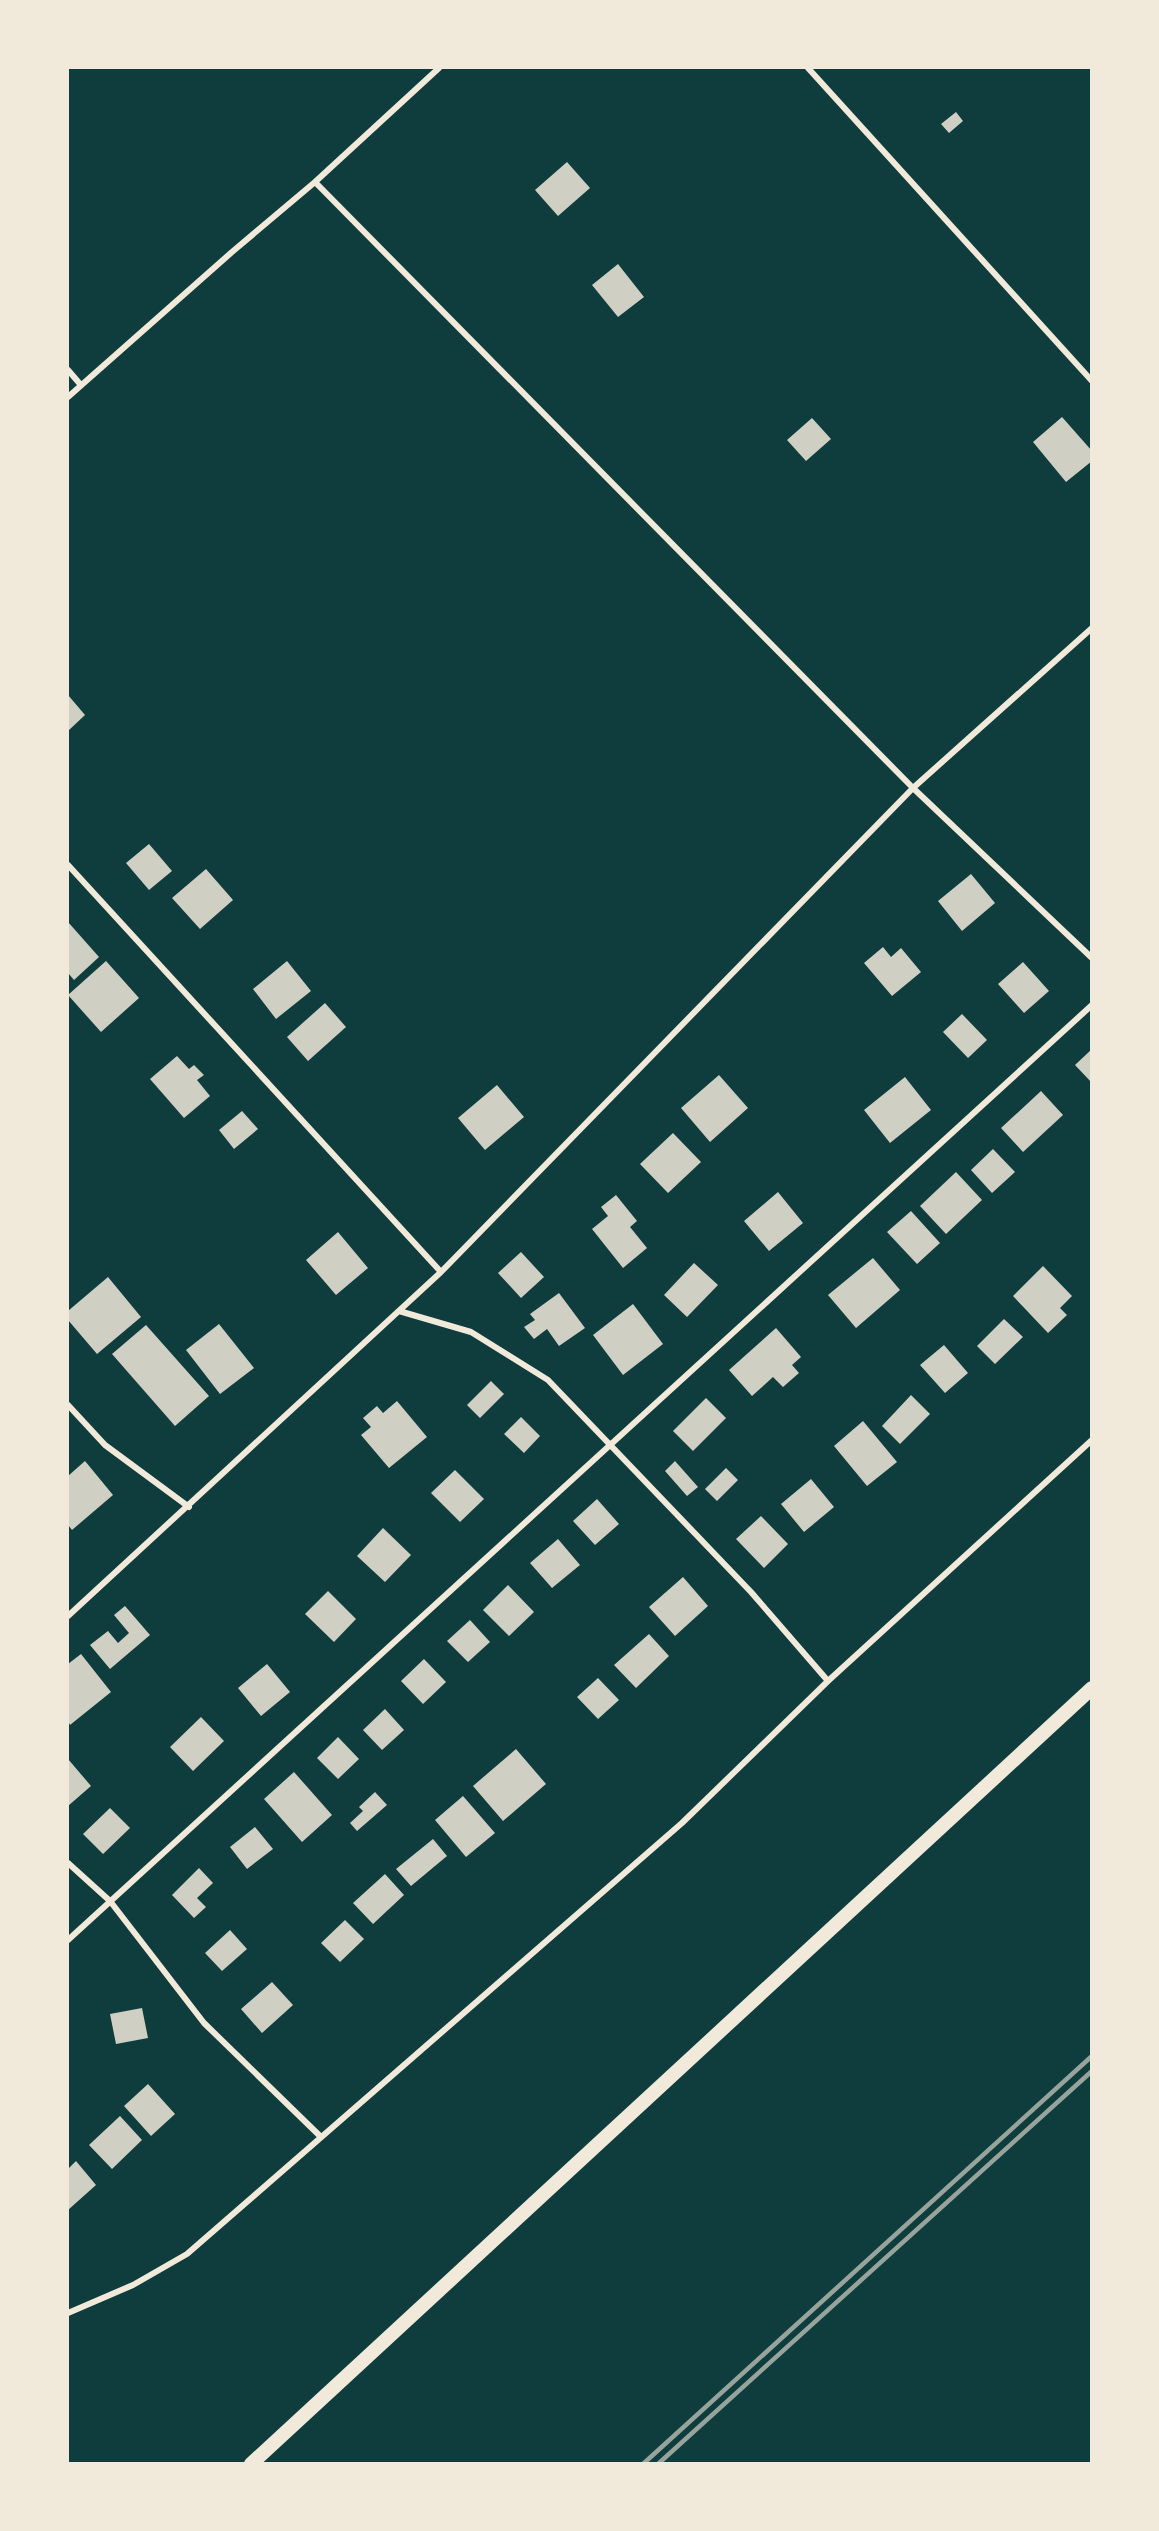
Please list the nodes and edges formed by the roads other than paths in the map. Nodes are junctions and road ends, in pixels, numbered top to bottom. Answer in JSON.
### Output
{"nodes":[{"id":1,"x":439,"y":68,"type":"edge"},
{"id":2,"x":808,"y":68,"type":"edge"},
{"id":3,"x":315,"y":183,"type":"junction"},
{"id":4,"x":68,"y":370,"type":"edge"},
{"id":5,"x":1092,"y":381,"type":"edge"},
{"id":6,"x":80,"y":384,"type":"junction"},
{"id":7,"x":68,"y":396,"type":"edge"},
{"id":8,"x":1092,"y":628,"type":"edge"},
{"id":9,"x":913,"y":788,"type":"junction"},
{"id":10,"x":68,"y":865,"type":"edge"},
{"id":11,"x":1092,"y":958,"type":"edge"},
{"id":12,"x":1092,"y":1005,"type":"edge"},
{"id":13,"x":441,"y":1272,"type":"junction"},
{"id":14,"x":399,"y":1311,"type":"junction"},
{"id":15,"x":68,"y":1405,"type":"edge"},
{"id":16,"x":1092,"y":1440,"type":"edge"},
{"id":17,"x":611,"y":1444,"type":"junction"},
{"id":18,"x":189,"y":1507,"type":"junction"},
{"id":19,"x":68,"y":1616,"type":"edge"},
{"id":20,"x":828,"y":1681,"type":"junction"},
{"id":21,"x":1092,"y":1688,"type":"edge"},
{"id":22,"x":68,"y":1863,"type":"edge"},
{"id":23,"x":110,"y":1901,"type":"junction"},
{"id":24,"x":68,"y":1940,"type":"edge"},
{"id":25,"x":321,"y":2137,"type":"junction"},
{"id":26,"x":68,"y":2313,"type":"edge"},
{"id":27,"x":251,"y":2463,"type":"edge"}],
"edges":[{"from":1,"to":3,"type":"street"},
{"from":2,"to":5,"type":"street"},
{"from":3,"to":6,"type":"street"},
{"from":3,"to":9,"type":"street"},
{"from":4,"to":6,"type":"street"},
{"from":6,"to":7,"type":"street"},
{"from":8,"to":9,"type":"street"},
{"from":9,"to":11,"type":"street"},
{"from":9,"to":13,"type":"street"},
{"from":10,"to":13,"type":"street"},
{"from":12,"to":17,"type":"street"},
{"from":13,"to":14,"type":"street"},
{"from":14,"to":17,"type":"street"},
{"from":14,"to":18,"type":"street"},
{"from":15,"to":18,"type":"street"},
{"from":16,"to":20,"type":"street"},
{"from":17,"to":20,"type":"street"},
{"from":17,"to":23,"type":"street"},
{"from":18,"to":19,"type":"street"},
{"from":20,"to":25,"type":"street"},
{"from":21,"to":27,"type":"main road"},
{"from":22,"to":23,"type":"street"},
{"from":23,"to":24,"type":"street"},
{"from":23,"to":25,"type":"street"},
{"from":25,"to":26,"type":"street"}]}
